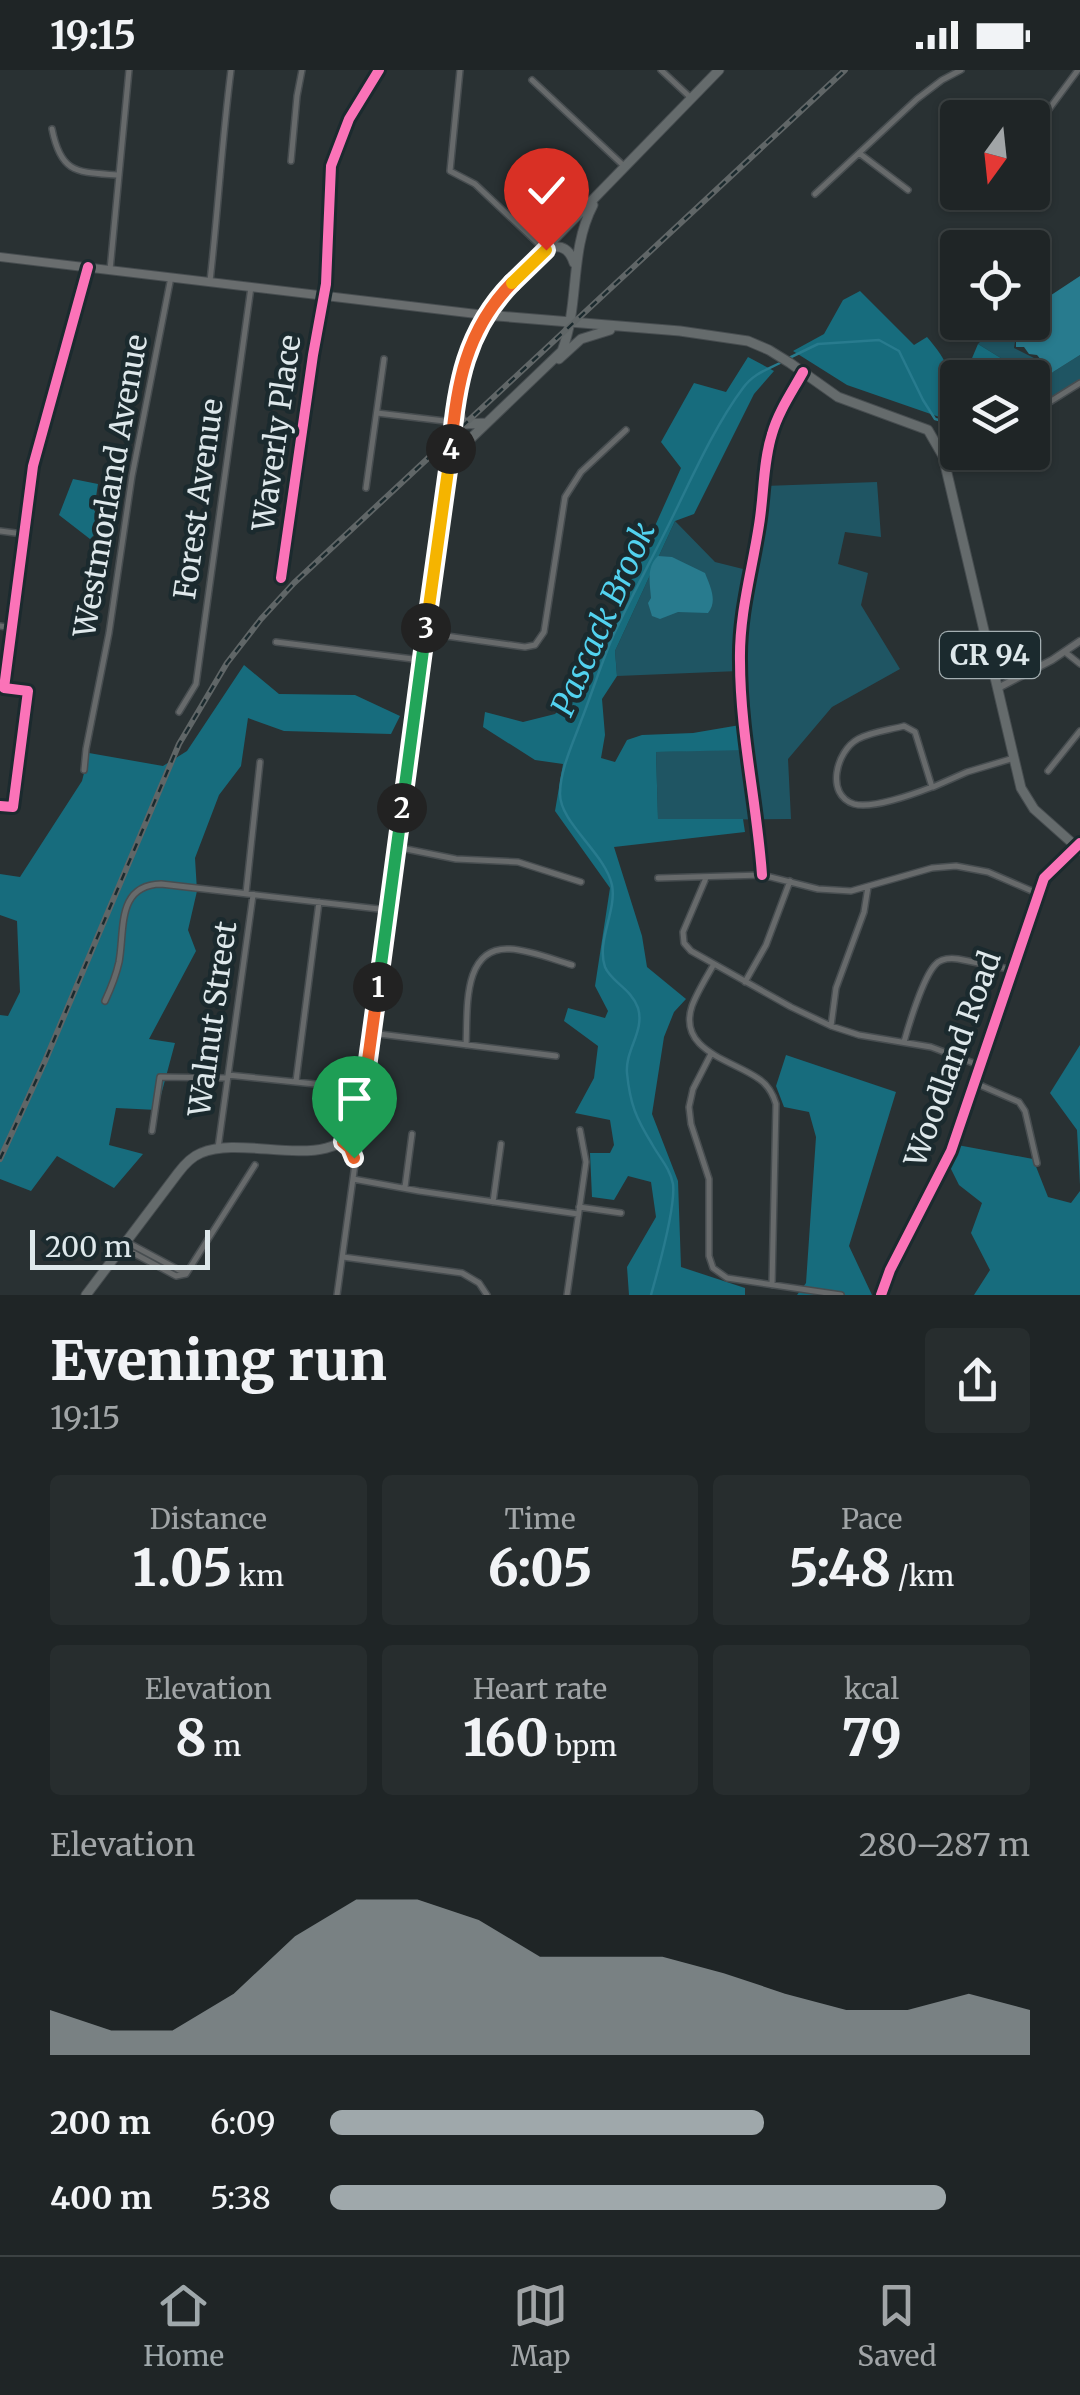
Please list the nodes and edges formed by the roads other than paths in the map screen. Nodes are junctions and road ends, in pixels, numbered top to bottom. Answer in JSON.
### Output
{"nodes":[{"id":1,"x":129,"y":70,"type":"edge"},
{"id":2,"x":231,"y":70,"type":"edge"},
{"id":3,"x":302,"y":70,"type":"edge"},
{"id":4,"x":379,"y":70,"type":"edge"},
{"id":5,"x":460,"y":70,"type":"edge"},
{"id":6,"x":660,"y":70,"type":"edge"},
{"id":7,"x":719,"y":70,"type":"edge"},
{"id":8,"x":960,"y":70,"type":"edge"},
{"id":9,"x":1078,"y":70,"type":"edge"},
{"id":10,"x":532,"y":80,"type":"dead end"},
{"id":11,"x":692,"y":98,"type":"junction"},
{"id":12,"x":1050,"y":108,"type":"edge"},
{"id":13,"x":52,"y":129,"type":"dead end"},
{"id":14,"x":859,"y":154,"type":"junction"},
{"id":15,"x":291,"y":161,"type":"dead end"},
{"id":16,"x":625,"y":167,"type":"junction"},
{"id":17,"x":118,"y":175,"type":"junction"},
{"id":18,"x":603,"y":190,"type":"junction"},
{"id":19,"x":908,"y":190,"type":"dead end"},
{"id":20,"x":815,"y":194,"type":"dead end"},
{"id":21,"x":546,"y":250,"type":"junction"},
{"id":22,"x":0,"y":256,"type":"edge"},
{"id":23,"x":88,"y":267,"type":"junction"},
{"id":24,"x":110,"y":270,"type":"junction"},
{"id":25,"x":574,"y":276,"type":"junction"},
{"id":26,"x":171,"y":277,"type":"junction"},
{"id":27,"x":210,"y":282,"type":"junction"},
{"id":28,"x":251,"y":288,"type":"junction"},
{"id":29,"x":323,"y":297,"type":"junction"},
{"id":30,"x":486,"y":316,"type":"junction"},
{"id":31,"x":569,"y":322,"type":"junction"},
{"id":32,"x":623,"y":327,"type":"junction"},
{"id":33,"x":384,"y":359,"type":"dead end"},
{"id":34,"x":548,"y":364,"type":"junction"},
{"id":35,"x":803,"y":372,"type":"junction"},
{"id":36,"x":1080,"y":383,"type":"edge"},
{"id":37,"x":460,"y":385,"type":"junction"},
{"id":38,"x":1050,"y":402,"type":"edge"},
{"id":39,"x":376,"y":413,"type":"junction"},
{"id":40,"x":453,"y":422,"type":"junction"},
{"id":41,"x":488,"y":422,"type":"junction"},
{"id":42,"x":465,"y":424,"type":"junction"},
{"id":43,"x":626,"y":430,"type":"dead end"},
{"id":44,"x":938,"y":444,"type":"joint"},
{"id":45,"x":448,"y":477,"type":"junction"},
{"id":46,"x":366,"y":488,"type":"dead end"},
{"id":47,"x":0,"y":531,"type":"edge"},
{"id":48,"x":23,"y":534,"type":"junction"},
{"id":49,"x":281,"y":578,"type":"dead end"},
{"id":50,"x":0,"y":626,"type":"edge"},
{"id":51,"x":12,"y":628,"type":"junction"},
{"id":52,"x":425,"y":632,"type":"junction"},
{"id":53,"x":1080,"y":640,"type":"edge"},
{"id":54,"x":276,"y":642,"type":"dead end"},
{"id":55,"x":1065,"y":652,"type":"junction"},
{"id":56,"x":421,"y":660,"type":"junction"},
{"id":57,"x":1080,"y":664,"type":"edge"},
{"id":58,"x":998,"y":688,"type":"junction"},
{"id":59,"x":179,"y":712,"type":"dead end"},
{"id":60,"x":1080,"y":731,"type":"edge"},
{"id":61,"x":1014,"y":758,"type":"junction"},
{"id":62,"x":260,"y":762,"type":"dead end"},
{"id":63,"x":84,"y":770,"type":"dead end"},
{"id":64,"x":1048,"y":770,"type":"dead end"},
{"id":65,"x":932,"y":788,"type":"junction"},
{"id":66,"x":0,"y":806,"type":"edge"},
{"id":67,"x":1079,"y":846,"type":"edge"},
{"id":68,"x":396,"y":847,"type":"junction"},
{"id":69,"x":762,"y":874,"type":"junction"},
{"id":70,"x":658,"y":878,"type":"dead end"},
{"id":71,"x":706,"y":878,"type":"junction"},
{"id":72,"x":790,"y":881,"type":"junction"},
{"id":73,"x":581,"y":882,"type":"dead end"},
{"id":74,"x":868,"y":887,"type":"junction"},
{"id":75,"x":249,"y":894,"type":"junction"},
{"id":76,"x":1039,"y":894,"type":"junction"},
{"id":77,"x":319,"y":902,"type":"junction"},
{"id":78,"x":388,"y":910,"type":"junction"},
{"id":79,"x":714,"y":964,"type":"junction"},
{"id":80,"x":572,"y":965,"type":"dead end"},
{"id":81,"x":1014,"y":970,"type":"junction"},
{"id":82,"x":745,"y":982,"type":"junction"},
{"id":83,"x":104,"y":1001,"type":"dead end"},
{"id":84,"x":831,"y":1026,"type":"junction"},
{"id":85,"x":372,"y":1033,"type":"junction"},
{"id":86,"x":904,"y":1042,"type":"junction"},
{"id":87,"x":466,"y":1044,"type":"junction"},
{"id":88,"x":712,"y":1054,"type":"junction"},
{"id":89,"x":556,"y":1056,"type":"dead end"},
{"id":90,"x":981,"y":1066,"type":"junction"},
{"id":91,"x":228,"y":1077,"type":"junction"},
{"id":92,"x":296,"y":1081,"type":"junction"},
{"id":93,"x":975,"y":1083,"type":"junction"},
{"id":94,"x":364,"y":1089,"type":"junction"},
{"id":95,"x":361,"y":1110,"type":"junction"},
{"id":96,"x":580,"y":1130,"type":"dead end"},
{"id":97,"x":152,"y":1132,"type":"dead end"},
{"id":98,"x":412,"y":1134,"type":"dead end"},
{"id":99,"x":343,"y":1142,"type":"junction"},
{"id":100,"x":501,"y":1144,"type":"dead end"},
{"id":101,"x":218,"y":1148,"type":"junction"},
{"id":102,"x":1037,"y":1163,"type":"dead end"},
{"id":103,"x":255,"y":1165,"type":"dead end"},
{"id":104,"x":353,"y":1175,"type":"junction"},
{"id":105,"x":405,"y":1187,"type":"junction"},
{"id":106,"x":493,"y":1202,"type":"junction"},
{"id":107,"x":579,"y":1210,"type":"junction"},
{"id":108,"x":621,"y":1213,"type":"dead end"},
{"id":109,"x":124,"y":1244,"type":"junction"},
{"id":110,"x":343,"y":1257,"type":"junction"},
{"id":111,"x":772,"y":1284,"type":"junction"},
{"id":112,"x":86,"y":1295,"type":"edge"},
{"id":113,"x":337,"y":1295,"type":"edge"},
{"id":114,"x":486,"y":1295,"type":"edge"},
{"id":115,"x":567,"y":1295,"type":"edge"},
{"id":116,"x":840,"y":1295,"type":"edge"},
{"id":117,"x":881,"y":1295,"type":"edge"}],
"edges":[{"from":1,"to":17,"type":"street"},
{"from":2,"to":27,"type":"street"},
{"from":3,"to":15,"type":"street"},
{"from":4,"to":29,"type":"street","name":"Waverly Place"},
{"from":5,"to":21,"type":"street"},
{"from":6,"to":11,"type":"street"},
{"from":7,"to":11,"type":"main road"},
{"from":8,"to":14,"type":"street"},
{"from":9,"to":12,"type":"street"},
{"from":10,"to":16,"type":"street"},
{"from":11,"to":16,"type":"main road"},
{"from":13,"to":17,"type":"street"},
{"from":14,"to":19,"type":"street"},
{"from":14,"to":20,"type":"street"},
{"from":16,"to":18,"type":"main road"},
{"from":17,"to":24,"type":"street"},
{"from":18,"to":21,"type":"main road"},
{"from":18,"to":25,"type":"main road"},
{"from":21,"to":25,"type":"main road"},
{"from":21,"to":30,"type":"main road"},
{"from":22,"to":23,"type":"main road"},
{"from":23,"to":24,"type":"main road"},
{"from":23,"to":48,"type":"street"},
{"from":24,"to":26,"type":"main road"},
{"from":25,"to":31,"type":"main road"},
{"from":26,"to":27,"type":"main road"},
{"from":26,"to":63,"type":"street","name":"Westmorland Avenue"},
{"from":27,"to":28,"type":"main road"},
{"from":28,"to":29,"type":"main road"},
{"from":28,"to":59,"type":"street","name":"Forest Avenue"},
{"from":29,"to":30,"type":"main road"},
{"from":29,"to":49,"type":"street","name":"Waverly Place"},
{"from":30,"to":31,"type":"main road"},
{"from":30,"to":37,"type":"main road"},
{"from":31,"to":32,"type":"main road"},
{"from":31,"to":34,"type":"main road"},
{"from":32,"to":34,"type":"main road"},
{"from":32,"to":35,"type":"main road"},
{"from":33,"to":39,"type":"street"},
{"from":34,"to":41,"type":"main road"},
{"from":35,"to":44,"type":"main road"},
{"from":35,"to":69,"type":"street"},
{"from":36,"to":38,"type":"street"},
{"from":37,"to":40,"type":"main road"},
{"from":37,"to":42,"type":"main road"},
{"from":39,"to":40,"type":"street"},
{"from":39,"to":46,"type":"street"},
{"from":40,"to":42,"type":"main road"},
{"from":40,"to":45,"type":"main road"},
{"from":41,"to":42,"type":"main road"},
{"from":41,"to":45,"type":"main road"},
{"from":43,"to":52,"type":"street"},
{"from":44,"to":58,"type":"main road","number":"CR 94"},
{"from":45,"to":52,"type":"main road"},
{"from":47,"to":48,"type":"street"},
{"from":48,"to":51,"type":"street"},
{"from":50,"to":51,"type":"street"},
{"from":51,"to":66,"type":"street"},
{"from":52,"to":56,"type":"main road"},
{"from":53,"to":55,"type":"street"},
{"from":54,"to":56,"type":"street"},
{"from":55,"to":57,"type":"street"},
{"from":55,"to":58,"type":"street"},
{"from":56,"to":68,"type":"main road"},
{"from":58,"to":61,"type":"main road","number":"CR 94"},
{"from":60,"to":64,"type":"street"},
{"from":61,"to":65,"type":"street"},
{"from":61,"to":67,"type":"main road","number":"CR 94"},
{"from":62,"to":75,"type":"street","name":"Walnut Street"},
{"from":65,"to":65,"type":"street"},
{"from":67,"to":76,"type":"street","name":"Woodland Road"},
{"from":68,"to":73,"type":"street"},
{"from":68,"to":78,"type":"main road"},
{"from":69,"to":71,"type":"street"},
{"from":69,"to":72,"type":"street"},
{"from":70,"to":71,"type":"street"},
{"from":71,"to":79,"type":"street"},
{"from":72,"to":74,"type":"street"},
{"from":72,"to":82,"type":"street"},
{"from":74,"to":76,"type":"street"},
{"from":74,"to":84,"type":"street"},
{"from":75,"to":77,"type":"street"},
{"from":75,"to":83,"type":"street"},
{"from":75,"to":91,"type":"street","name":"Walnut Street"},
{"from":76,"to":81,"type":"street","name":"Woodland Road"},
{"from":77,"to":78,"type":"street"},
{"from":77,"to":92,"type":"street"},
{"from":78,"to":85,"type":"main road"},
{"from":79,"to":82,"type":"street"},
{"from":79,"to":88,"type":"street"},
{"from":80,"to":87,"type":"street"},
{"from":81,"to":86,"type":"street"},
{"from":81,"to":90,"type":"street","name":"Woodland Road"},
{"from":82,"to":84,"type":"street"},
{"from":84,"to":86,"type":"street"},
{"from":85,"to":87,"type":"street"},
{"from":85,"to":94,"type":"main road"},
{"from":86,"to":90,"type":"street"},
{"from":87,"to":89,"type":"street"},
{"from":88,"to":111,"type":"street"},
{"from":88,"to":111,"type":"street"},
{"from":90,"to":93,"type":"street","name":"Woodland Road"},
{"from":91,"to":92,"type":"street"},
{"from":91,"to":97,"type":"street"},
{"from":91,"to":101,"type":"street","name":"Walnut Street"},
{"from":92,"to":94,"type":"street"},
{"from":93,"to":102,"type":"street"},
{"from":93,"to":117,"type":"street","name":"Woodland Road"},
{"from":94,"to":95,"type":"main road"},
{"from":95,"to":99,"type":"main road"},
{"from":95,"to":104,"type":"street"},
{"from":96,"to":107,"type":"street"},
{"from":98,"to":105,"type":"street"},
{"from":99,"to":101,"type":"main road"},
{"from":99,"to":104,"type":"street"},
{"from":100,"to":106,"type":"street"},
{"from":101,"to":109,"type":"main road"},
{"from":103,"to":109,"type":"street"},
{"from":104,"to":105,"type":"street"},
{"from":104,"to":110,"type":"street"},
{"from":105,"to":106,"type":"street"},
{"from":106,"to":107,"type":"street"},
{"from":107,"to":108,"type":"street"},
{"from":107,"to":115,"type":"street"},
{"from":109,"to":112,"type":"main road"},
{"from":110,"to":113,"type":"street"},
{"from":110,"to":114,"type":"street"},
{"from":111,"to":116,"type":"street"}]}
